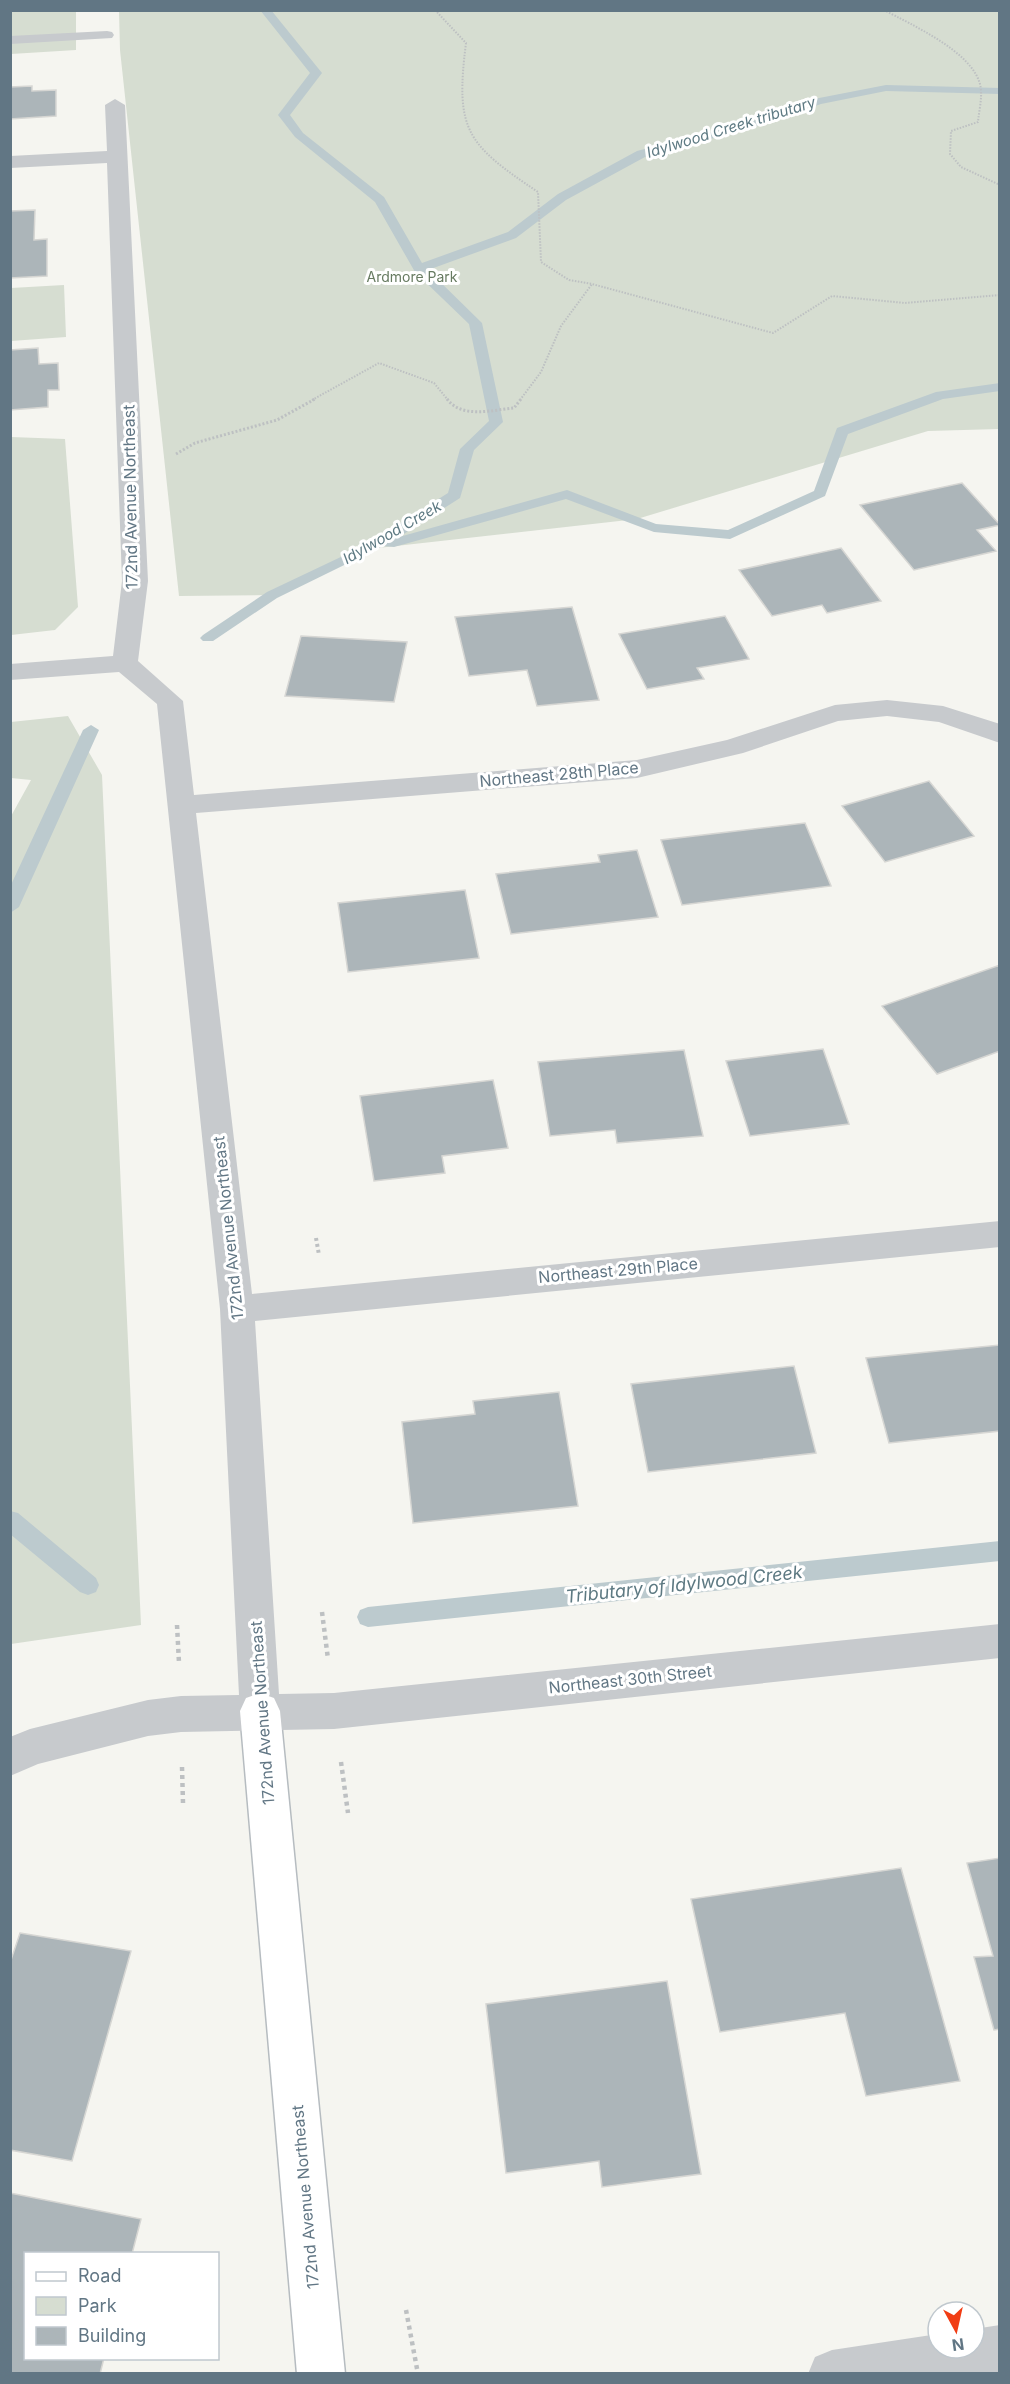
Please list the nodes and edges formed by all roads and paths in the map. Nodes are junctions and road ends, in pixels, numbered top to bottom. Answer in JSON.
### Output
{"nodes":[{"id":1,"x":435,"y":10,"type":"edge"},
{"id":2,"x":884,"y":10,"type":"edge"},
{"id":3,"x":107,"y":35,"type":"dead end"},
{"id":4,"x":10,"y":40,"type":"edge"},
{"id":5,"x":115,"y":105,"type":"dead end"},
{"id":6,"x":117,"y":157,"type":"junction"},
{"id":7,"x":10,"y":162,"type":"edge"},
{"id":8,"x":999,"y":184,"type":"edge"},
{"id":9,"x":592,"y":284,"type":"junction"},
{"id":10,"x":999,"y":295,"type":"edge"},
{"id":11,"x":131,"y":479,"type":"junction"},
{"id":12,"x":125,"y":663,"type":"junction"},
{"id":13,"x":10,"y":672,"type":"edge"},
{"id":14,"x":999,"y":734,"type":"edge"},
{"id":15,"x":180,"y":805,"type":"junction"},
{"id":16,"x":999,"y":1234,"type":"edge"},
{"id":17,"x":237,"y":1309,"type":"junction"},
{"id":18,"x":999,"y":1641,"type":"edge"},
{"id":19,"x":260,"y":1711,"type":"junction"},
{"id":20,"x":10,"y":1758,"type":"edge"},
{"id":21,"x":406,"y":2310,"type":"dead end"},
{"id":22,"x":999,"y":2349,"type":"edge"},
{"id":23,"x":321,"y":2373,"type":"edge"},
{"id":24,"x":418,"y":2373,"type":"edge"},
{"id":25,"x":832,"y":2373,"type":"edge"}],
"edges":[{"from":1,"to":9,"type":"path"},
{"from":2,"to":8,"type":"path"},
{"from":3,"to":4,"type":"lane"},
{"from":5,"to":6,"type":"street","name":"172nd Avenue Northeast"},
{"from":6,"to":7,"type":"street"},
{"from":6,"to":11,"type":"street","name":"172nd Avenue Northeast"},
{"from":9,"to":10,"type":"path"},
{"from":9,"to":11,"type":"path"},
{"from":11,"to":12,"type":"street","name":"172nd Avenue Northeast"},
{"from":12,"to":13,"type":"street"},
{"from":12,"to":15,"type":"street","name":"172nd Avenue Northeast"},
{"from":14,"to":15,"type":"street","name":"Northeast 28th Place"},
{"from":15,"to":17,"type":"street","name":"172nd Avenue Northeast"},
{"from":16,"to":17,"type":"street","name":"Northeast 29th Place"},
{"from":17,"to":19,"type":"street","name":"172nd Avenue Northeast"},
{"from":18,"to":19,"type":"street","name":"Northeast 30th Street"},
{"from":19,"to":20,"type":"street","name":"Northeast 30th Street"},
{"from":19,"to":23,"type":"street","name":"172nd Avenue Northeast"},
{"from":21,"to":24,"type":"path"},
{"from":22,"to":25,"type":"street"}]}
